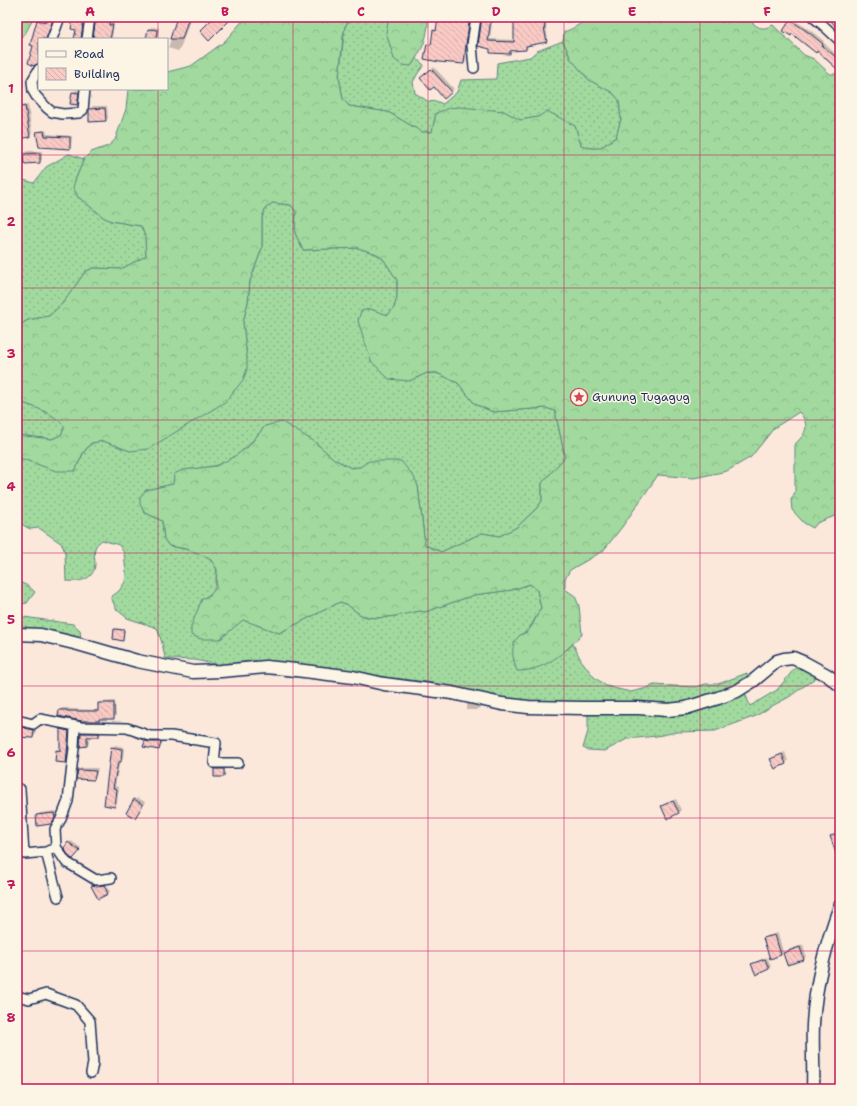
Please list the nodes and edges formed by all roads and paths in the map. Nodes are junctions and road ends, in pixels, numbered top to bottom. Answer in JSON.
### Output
{"nodes":[{"id":1,"x":60,"y":17,"type":"edge"},
{"id":2,"x":90,"y":17,"type":"edge"},
{"id":3,"x":476,"y":17,"type":"edge"},
{"id":4,"x":813,"y":17,"type":"edge"},
{"id":5,"x":52,"y":38,"type":"edge"},
{"id":6,"x":87,"y":38,"type":"edge"},
{"id":7,"x":840,"y":41,"type":"edge"},
{"id":8,"x":474,"y":68,"type":"dead end"},
{"id":9,"x":38,"y":71,"type":"edge"},
{"id":10,"x":84,"y":90,"type":"edge"},
{"id":11,"x":17,"y":634,"type":"edge"},
{"id":12,"x":840,"y":685,"type":"edge"},
{"id":13,"x":17,"y":720,"type":"edge"},
{"id":14,"x":74,"y":726,"type":"junction"},
{"id":15,"x":238,"y":763,"type":"dead end"},
{"id":16,"x":20,"y":789,"type":"dead end"},
{"id":17,"x":56,"y":847,"type":"junction"},
{"id":18,"x":46,"y":852,"type":"junction"},
{"id":19,"x":111,"y":878,"type":"dead end"},
{"id":20,"x":58,"y":897,"type":"dead end"},
{"id":21,"x":840,"y":906,"type":"edge"},
{"id":22,"x":17,"y":996,"type":"edge"},
{"id":23,"x":91,"y":1073,"type":"dead end"},
{"id":24,"x":813,"y":1089,"type":"edge"}],
"edges":[{"from":1,"to":5,"type":"street"},
{"from":2,"to":6,"type":"street"},
{"from":3,"to":8,"type":"street"},
{"from":4,"to":7,"type":"street"},
{"from":9,"to":10,"type":"street"},
{"from":11,"to":12,"type":"street"},
{"from":13,"to":14,"type":"street"},
{"from":14,"to":15,"type":"street"},
{"from":14,"to":17,"type":"street"},
{"from":16,"to":18,"type":"street"},
{"from":17,"to":18,"type":"street"},
{"from":17,"to":19,"type":"street"},
{"from":18,"to":20,"type":"street"},
{"from":21,"to":24,"type":"street"},
{"from":22,"to":23,"type":"street"}]}
